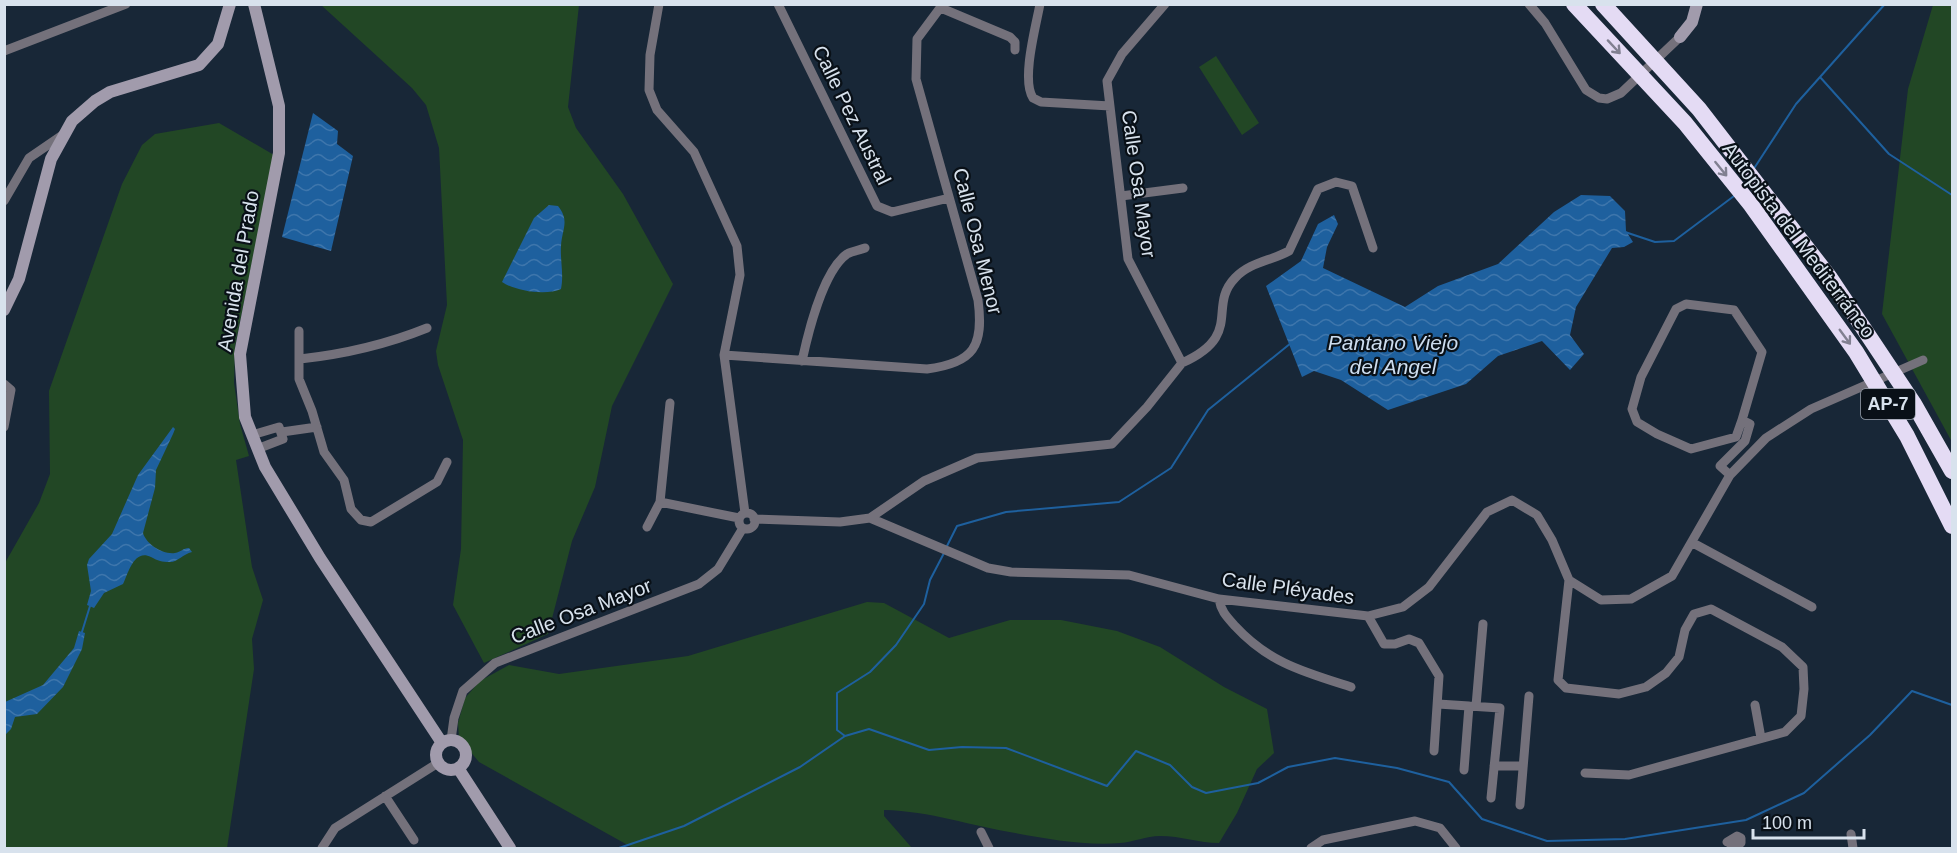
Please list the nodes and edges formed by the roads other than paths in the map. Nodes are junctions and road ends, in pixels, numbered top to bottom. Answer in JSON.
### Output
{"nodes":[{"id":1,"x":126,"y":4,"type":"edge"},
{"id":2,"x":230,"y":4,"type":"edge"},
{"id":3,"x":254,"y":4,"type":"edge"},
{"id":4,"x":659,"y":4,"type":"edge"},
{"id":5,"x":778,"y":4,"type":"edge"},
{"id":6,"x":1041,"y":4,"type":"edge"},
{"id":7,"x":1165,"y":4,"type":"edge"},
{"id":8,"x":1529,"y":4,"type":"edge"},
{"id":9,"x":1574,"y":4,"type":"edge"},
{"id":10,"x":1604,"y":4,"type":"edge"},
{"id":11,"x":1697,"y":4,"type":"edge"},
{"id":12,"x":942,"y":6,"type":"edge"},
{"id":13,"x":1680,"y":37,"type":"joint"},
{"id":14,"x":1015,"y":50,"type":"dead end"},
{"id":15,"x":4,"y":51,"type":"edge"},
{"id":16,"x":1110,"y":106,"type":"junction"},
{"id":17,"x":64,"y":134,"type":"junction"},
{"id":18,"x":1183,"y":188,"type":"dead end"},
{"id":19,"x":1121,"y":196,"type":"junction"},
{"id":20,"x":950,"y":198,"type":"junction"},
{"id":21,"x":4,"y":201,"type":"edge"},
{"id":22,"x":865,"y":248,"type":"dead end"},
{"id":23,"x":1373,"y":248,"type":"dead end"},
{"id":24,"x":4,"y":310,"type":"edge"},
{"id":25,"x":427,"y":328,"type":"dead end"},
{"id":26,"x":299,"y":331,"type":"dead end"},
{"id":27,"x":724,"y":355,"type":"junction"},
{"id":28,"x":300,"y":359,"type":"junction"},
{"id":29,"x":1923,"y":360,"type":"dead end"},
{"id":30,"x":802,"y":361,"type":"junction"},
{"id":31,"x":1182,"y":363,"type":"junction"},
{"id":32,"x":4,"y":384,"type":"edge"},
{"id":33,"x":670,"y":403,"type":"dead end"},
{"id":34,"x":1742,"y":420,"type":"junction"},
{"id":35,"x":4,"y":427,"type":"edge"},
{"id":36,"x":317,"y":427,"type":"junction"},
{"id":37,"x":282,"y":432,"type":"junction"},
{"id":38,"x":252,"y":435,"type":"junction"},
{"id":39,"x":257,"y":449,"type":"junction"},
{"id":40,"x":447,"y":462,"type":"dead end"},
{"id":41,"x":1953,"y":471,"type":"edge"},
{"id":42,"x":1730,"y":475,"type":"junction"},
{"id":43,"x":660,"y":502,"type":"junction"},
{"id":44,"x":870,"y":518,"type":"junction"},
{"id":45,"x":754,"y":519,"type":"junction"},
{"id":46,"x":742,"y":520,"type":"junction"},
{"id":47,"x":1953,"y":526,"type":"edge"},
{"id":48,"x":646,"y":527,"type":"dead end"},
{"id":49,"x":1693,"y":543,"type":"junction"},
{"id":50,"x":1569,"y":580,"type":"junction"},
{"id":51,"x":1219,"y":599,"type":"junction"},
{"id":52,"x":1812,"y":607,"type":"dead end"},
{"id":53,"x":1368,"y":616,"type":"junction"},
{"id":54,"x":1483,"y":624,"type":"dead end"},
{"id":55,"x":1351,"y":687,"type":"dead end"},
{"id":56,"x":1529,"y":696,"type":"dead end"},
{"id":57,"x":1438,"y":704,"type":"junction"},
{"id":58,"x":1755,"y":705,"type":"dead end"},
{"id":59,"x":1473,"y":706,"type":"junction"},
{"id":60,"x":1761,"y":738,"type":"junction"},
{"id":61,"x":446,"y":742,"type":"junction"},
{"id":62,"x":1434,"y":751,"type":"dead end"},
{"id":63,"x":438,"y":763,"type":"junction"},
{"id":64,"x":1494,"y":766,"type":"junction"},
{"id":65,"x":1523,"y":766,"type":"junction"},
{"id":66,"x":458,"y":768,"type":"junction"},
{"id":67,"x":1464,"y":770,"type":"dead end"},
{"id":68,"x":1585,"y":773,"type":"dead end"},
{"id":69,"x":385,"y":796,"type":"junction"},
{"id":70,"x":1491,"y":798,"type":"dead end"},
{"id":71,"x":1520,"y":805,"type":"dead end"},
{"id":72,"x":981,"y":832,"type":"dead end"},
{"id":73,"x":1851,"y":834,"type":"dead end"},
{"id":74,"x":414,"y":840,"type":"dead end"},
{"id":75,"x":322,"y":849,"type":"edge"},
{"id":76,"x":510,"y":849,"type":"edge"},
{"id":77,"x":989,"y":849,"type":"edge"},
{"id":78,"x":1311,"y":849,"type":"edge"},
{"id":79,"x":1456,"y":849,"type":"edge"},
{"id":80,"x":1854,"y":849,"type":"edge"}],
"edges":[{"from":1,"to":15,"type":"street"},
{"from":2,"to":17,"type":"street"},
{"from":3,"to":38,"type":"street","name":"Avenida del Prado"},
{"from":4,"to":27,"type":"street"},
{"from":5,"to":20,"type":"street","name":"Calle Pez Austral"},
{"from":6,"to":16,"type":"street"},
{"from":7,"to":16,"type":"street","name":"Calle Osa Mayor"},
{"from":8,"to":13,"type":"street"},
{"from":9,"to":47,"type":"highway","name":"Autopista del Mediterráneo","number":"AP-7","one_way":true},
{"from":10,"to":41,"type":"highway","name":"Autopista del Mediterráneo","number":"AP-7"},
{"from":11,"to":13,"type":"street"},
{"from":12,"to":14,"type":"street"},
{"from":12,"to":20,"type":"street","name":"Calle Osa Menor"},
{"from":16,"to":19,"type":"street","name":"Calle Osa Mayor"},
{"from":17,"to":21,"type":"street"},
{"from":17,"to":24,"type":"street"},
{"from":18,"to":19,"type":"street"},
{"from":19,"to":31,"type":"street","name":"Calle Osa Mayor"},
{"from":20,"to":30,"type":"street","name":"Calle Osa Menor"},
{"from":22,"to":30,"type":"street"},
{"from":23,"to":31,"type":"street"},
{"from":25,"to":28,"type":"street"},
{"from":26,"to":28,"type":"street"},
{"from":27,"to":30,"type":"street","name":"Calle Osa Menor"},
{"from":27,"to":46,"type":"street"},
{"from":28,"to":36,"type":"street"},
{"from":29,"to":42,"type":"street"},
{"from":31,"to":44,"type":"street"},
{"from":32,"to":35,"type":"street"},
{"from":33,"to":43,"type":"street"},
{"from":34,"to":34,"type":"street"},
{"from":34,"to":42,"type":"street"},
{"from":36,"to":37,"type":"street"},
{"from":36,"to":40,"type":"street"},
{"from":37,"to":38,"type":"street"},
{"from":37,"to":39,"type":"street"},
{"from":38,"to":39,"type":"street","name":"Avenida del Prado"},
{"from":39,"to":61,"type":"street","name":"Avenida del Prado"},
{"from":42,"to":49,"type":"street"},
{"from":43,"to":46,"type":"street"},
{"from":43,"to":48,"type":"street"},
{"from":44,"to":45,"type":"street"},
{"from":44,"to":51,"type":"street","name":"Calle Pléyades"},
{"from":45,"to":46,"type":"street"},
{"from":45,"to":46,"type":"street","name":"Calle Osa Mayor"},
{"from":46,"to":61,"type":"street","name":"Calle Osa Mayor"},
{"from":49,"to":50,"type":"street"},
{"from":49,"to":52,"type":"street"},
{"from":50,"to":53,"type":"street","name":"Calle Pléyades"},
{"from":50,"to":60,"type":"street"},
{"from":51,"to":53,"type":"street","name":"Calle Pléyades"},
{"from":51,"to":55,"type":"street"},
{"from":53,"to":57,"type":"street"},
{"from":54,"to":59,"type":"street"},
{"from":56,"to":65,"type":"street"},
{"from":57,"to":59,"type":"street"},
{"from":57,"to":62,"type":"street"},
{"from":58,"to":60,"type":"street"},
{"from":59,"to":64,"type":"street"},
{"from":59,"to":67,"type":"street"},
{"from":60,"to":68,"type":"street"},
{"from":61,"to":63,"type":"street"},
{"from":61,"to":66,"type":"street"},
{"from":63,"to":66,"type":"street"},
{"from":63,"to":69,"type":"street"},
{"from":64,"to":65,"type":"street"},
{"from":64,"to":70,"type":"street"},
{"from":65,"to":71,"type":"street"},
{"from":66,"to":76,"type":"street"},
{"from":69,"to":74,"type":"street"},
{"from":69,"to":75,"type":"street"},
{"from":72,"to":77,"type":"street"},
{"from":73,"to":80,"type":"street"},
{"from":78,"to":79,"type":"street"}]}
